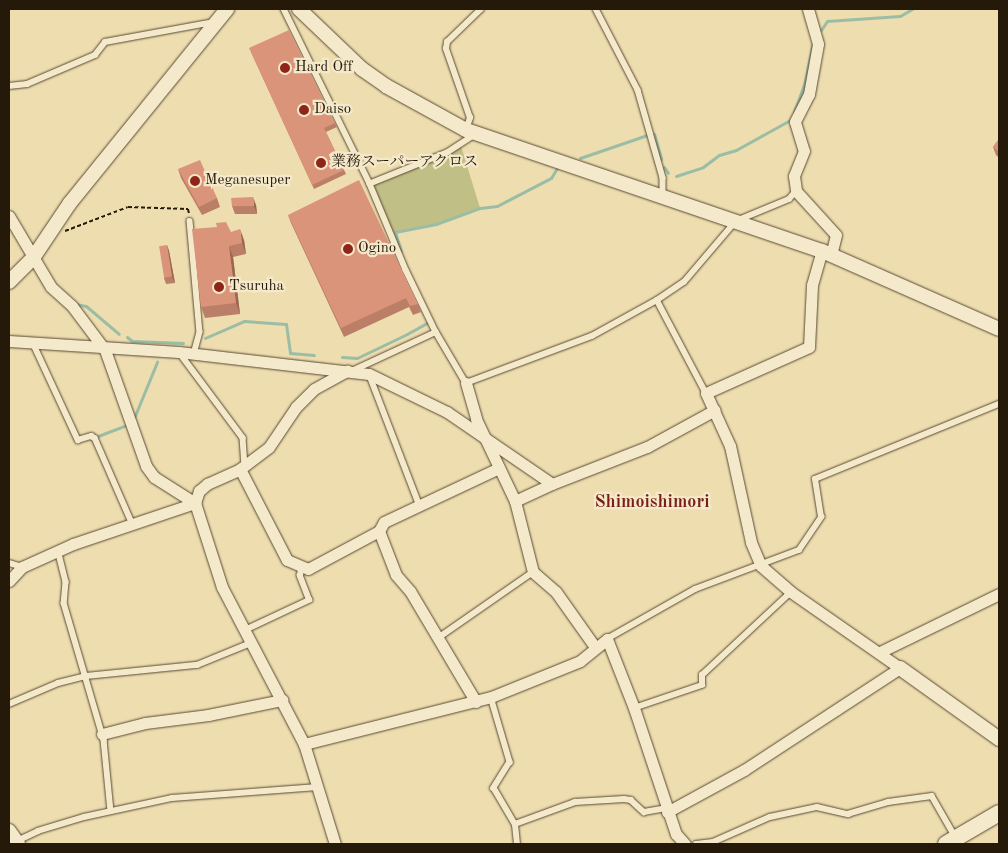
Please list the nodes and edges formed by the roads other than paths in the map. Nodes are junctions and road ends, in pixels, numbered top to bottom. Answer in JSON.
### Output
{"nodes":[{"id":1,"x":227,"y":9,"type":"edge"},
{"id":2,"x":284,"y":9,"type":"edge"},
{"id":3,"x":298,"y":9,"type":"edge"},
{"id":4,"x":480,"y":9,"type":"edge"},
{"id":5,"x":596,"y":9,"type":"edge"},
{"id":6,"x":808,"y":9,"type":"edge"},
{"id":7,"x":216,"y":22,"type":"junction"},
{"id":8,"x":9,"y":86,"type":"edge"},
{"id":9,"x":471,"y":132,"type":"junction"},
{"id":10,"x":370,"y":184,"type":"junction"},
{"id":11,"x":796,"y":191,"type":"junction"},
{"id":12,"x":663,"y":198,"type":"junction"},
{"id":13,"x":9,"y":216,"type":"edge"},
{"id":14,"x":190,"y":221,"type":"road end"},
{"id":15,"x":736,"y":221,"type":"junction"},
{"id":16,"x":826,"y":253,"type":"junction"},
{"id":17,"x":33,"y":258,"type":"junction"},
{"id":18,"x":9,"y":282,"type":"edge"},
{"id":19,"x":657,"y":300,"type":"junction"},
{"id":20,"x":999,"y":329,"type":"edge"},
{"id":21,"x":436,"y":332,"type":"junction"},
{"id":22,"x":9,"y":341,"type":"edge"},
{"id":23,"x":34,"y":344,"type":"junction"},
{"id":24,"x":105,"y":350,"type":"junction"},
{"id":25,"x":179,"y":352,"type":"junction"},
{"id":26,"x":194,"y":354,"type":"junction"},
{"id":27,"x":350,"y":370,"type":"junction"},
{"id":28,"x":369,"y":374,"type":"junction"},
{"id":29,"x":466,"y":383,"type":"junction"},
{"id":30,"x":706,"y":393,"type":"junction"},
{"id":31,"x":999,"y":404,"type":"edge"},
{"id":32,"x":715,"y":410,"type":"junction"},
{"id":33,"x":486,"y":439,"type":"junction"},
{"id":34,"x":242,"y":468,"type":"junction"},
{"id":35,"x":499,"y":468,"type":"junction"},
{"id":36,"x":552,"y":484,"type":"junction"},
{"id":37,"x":516,"y":501,"type":"junction"},
{"id":38,"x":195,"y":503,"type":"junction"},
{"id":39,"x":420,"y":506,"type":"junction"},
{"id":40,"x":133,"y":524,"type":"junction"},
{"id":41,"x":379,"y":531,"type":"junction"},
{"id":42,"x":58,"y":550,"type":"junction"},
{"id":43,"x":9,"y":564,"type":"edge"},
{"id":44,"x":761,"y":566,"type":"junction"},
{"id":45,"x":22,"y":567,"type":"junction"},
{"id":46,"x":302,"y":568,"type":"junction"},
{"id":47,"x":533,"y":572,"type":"junction"},
{"id":48,"x":9,"y":581,"type":"edge"},
{"id":49,"x":791,"y":592,"type":"junction"},
{"id":50,"x":999,"y":594,"type":"edge"},
{"id":51,"x":245,"y":630,"type":"junction"},
{"id":52,"x":438,"y":638,"type":"junction"},
{"id":53,"x":607,"y":639,"type":"junction"},
{"id":54,"x":251,"y":643,"type":"junction"},
{"id":55,"x":596,"y":647,"type":"junction"},
{"id":56,"x":880,"y":652,"type":"junction"},
{"id":57,"x":900,"y":668,"type":"junction"},
{"id":58,"x":86,"y":676,"type":"junction"},
{"id":59,"x":492,"y":697,"type":"junction"},
{"id":60,"x":282,"y":700,"type":"junction"},
{"id":61,"x":476,"y":702,"type":"junction"},
{"id":62,"x":9,"y":704,"type":"edge"},
{"id":63,"x":634,"y":708,"type":"junction"},
{"id":64,"x":102,"y":734,"type":"junction"},
{"id":65,"x":999,"y":739,"type":"edge"},
{"id":66,"x":304,"y":744,"type":"junction"},
{"id":67,"x":319,"y":787,"type":"junction"},
{"id":68,"x":667,"y":810,"type":"junction"},
{"id":69,"x":111,"y":811,"type":"junction"},
{"id":70,"x":999,"y":813,"type":"edge"},
{"id":71,"x":515,"y":824,"type":"junction"},
{"id":72,"x":13,"y":840,"type":"edge"},
{"id":73,"x":951,"y":841,"type":"edge"},
{"id":74,"x":335,"y":844,"type":"edge"},
{"id":75,"x":517,"y":844,"type":"edge"},
{"id":76,"x":685,"y":844,"type":"edge"},
{"id":77,"x":696,"y":844,"type":"edge"}],
"edges":[{"from":1,"to":7,"type":"street"},
{"from":2,"to":10,"type":"lane"},
{"from":3,"to":9,"type":"street"},
{"from":4,"to":9,"type":"lane"},
{"from":5,"to":12,"type":"lane"},
{"from":6,"to":11,"type":"street"},
{"from":7,"to":8,"type":"lane"},
{"from":7,"to":17,"type":"street"},
{"from":9,"to":10,"type":"lane"},
{"from":9,"to":12,"type":"street"},
{"from":10,"to":21,"type":"lane"},
{"from":11,"to":15,"type":"lane"},
{"from":11,"to":16,"type":"street"},
{"from":12,"to":15,"type":"street"},
{"from":13,"to":17,"type":"street"},
{"from":14,"to":26,"type":"lane"},
{"from":15,"to":16,"type":"street"},
{"from":15,"to":19,"type":"lane"},
{"from":16,"to":20,"type":"street"},
{"from":16,"to":30,"type":"street"},
{"from":17,"to":18,"type":"street"},
{"from":17,"to":24,"type":"street"},
{"from":19,"to":29,"type":"lane"},
{"from":19,"to":30,"type":"lane"},
{"from":21,"to":27,"type":"lane"},
{"from":21,"to":29,"type":"lane"},
{"from":22,"to":23,"type":"street"},
{"from":23,"to":24,"type":"street"},
{"from":23,"to":40,"type":"lane"},
{"from":24,"to":25,"type":"street"},
{"from":24,"to":38,"type":"street"},
{"from":25,"to":26,"type":"street"},
{"from":25,"to":34,"type":"lane"},
{"from":26,"to":27,"type":"street"},
{"from":27,"to":28,"type":"street"},
{"from":27,"to":34,"type":"street"},
{"from":28,"to":33,"type":"street"},
{"from":28,"to":39,"type":"lane"},
{"from":29,"to":33,"type":"street"},
{"from":30,"to":32,"type":"street"},
{"from":31,"to":44,"type":"lane"},
{"from":32,"to":36,"type":"street"},
{"from":32,"to":44,"type":"street"},
{"from":33,"to":35,"type":"street"},
{"from":33,"to":36,"type":"street"},
{"from":34,"to":38,"type":"street"},
{"from":34,"to":46,"type":"street"},
{"from":35,"to":37,"type":"street"},
{"from":35,"to":39,"type":"street"},
{"from":36,"to":37,"type":"street"},
{"from":37,"to":47,"type":"street"},
{"from":38,"to":40,"type":"street"},
{"from":38,"to":51,"type":"street"},
{"from":39,"to":41,"type":"street"},
{"from":40,"to":42,"type":"street"},
{"from":41,"to":46,"type":"street"},
{"from":41,"to":52,"type":"street"},
{"from":42,"to":45,"type":"street"},
{"from":42,"to":58,"type":"lane"},
{"from":43,"to":45,"type":"lane"},
{"from":44,"to":49,"type":"street"},
{"from":44,"to":53,"type":"lane"},
{"from":45,"to":48,"type":"street"},
{"from":46,"to":51,"type":"lane"},
{"from":47,"to":52,"type":"lane"},
{"from":47,"to":55,"type":"street"},
{"from":49,"to":56,"type":"street"},
{"from":49,"to":63,"type":"lane"},
{"from":50,"to":56,"type":"street"},
{"from":51,"to":54,"type":"street"},
{"from":52,"to":61,"type":"street"},
{"from":53,"to":55,"type":"street"},
{"from":53,"to":63,"type":"street"},
{"from":54,"to":58,"type":"lane"},
{"from":54,"to":60,"type":"street"},
{"from":55,"to":59,"type":"street"},
{"from":56,"to":57,"type":"street"},
{"from":57,"to":65,"type":"street"},
{"from":57,"to":68,"type":"street"},
{"from":58,"to":62,"type":"lane"},
{"from":58,"to":64,"type":"lane"},
{"from":59,"to":61,"type":"street"},
{"from":59,"to":71,"type":"lane"},
{"from":60,"to":64,"type":"street"},
{"from":60,"to":66,"type":"street"},
{"from":61,"to":66,"type":"street"},
{"from":63,"to":68,"type":"street"},
{"from":64,"to":69,"type":"lane"},
{"from":66,"to":67,"type":"street"},
{"from":67,"to":69,"type":"lane"},
{"from":67,"to":74,"type":"street"},
{"from":68,"to":71,"type":"lane"},
{"from":68,"to":76,"type":"street"},
{"from":69,"to":72,"type":"lane"},
{"from":70,"to":73,"type":"main road"},
{"from":71,"to":75,"type":"lane"},
{"from":73,"to":77,"type":"lane"}]}
